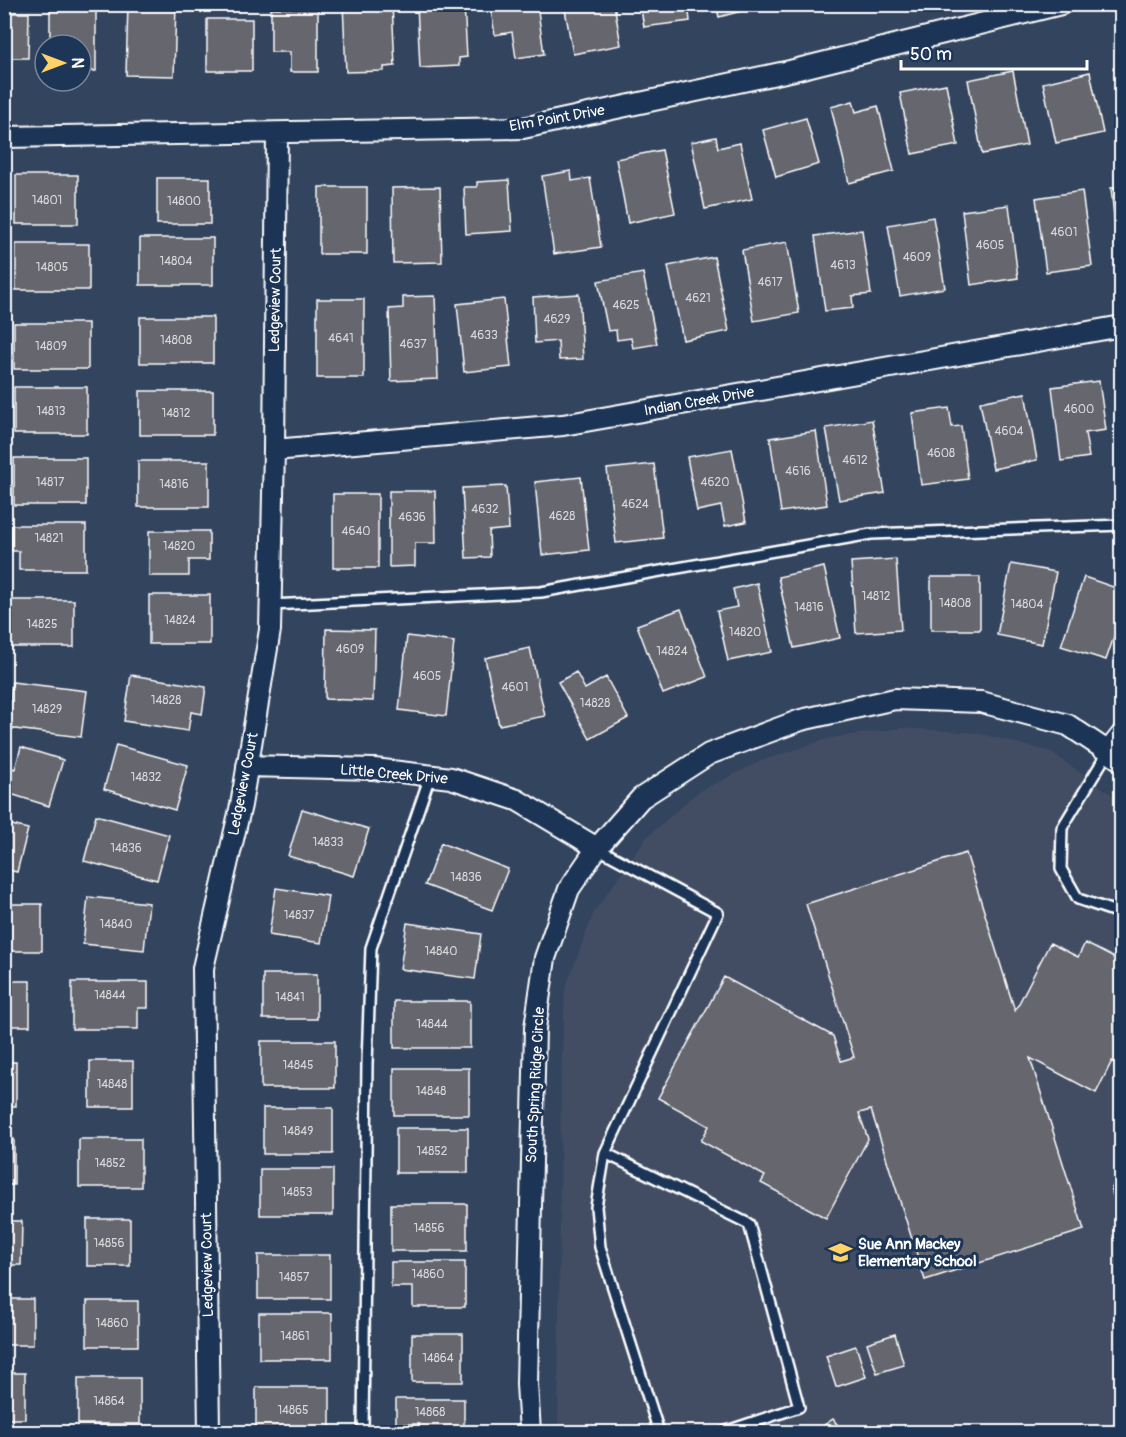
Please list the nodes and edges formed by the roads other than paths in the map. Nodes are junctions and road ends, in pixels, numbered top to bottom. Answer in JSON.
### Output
{"nodes":[{"id":1,"x":1061,"y":4,"type":"edge"},
{"id":2,"x":277,"y":133,"type":"junction"},
{"id":3,"x":4,"y":137,"type":"edge"},
{"id":4,"x":1122,"y":326,"type":"edge"},
{"id":5,"x":274,"y":450,"type":"junction"},
{"id":6,"x":1122,"y":525,"type":"edge"},
{"id":7,"x":270,"y":605,"type":"junction"},
{"id":8,"x":1122,"y":735,"type":"edge"},
{"id":9,"x":1115,"y":757,"type":"edge"},
{"id":10,"x":248,"y":766,"type":"junction"},
{"id":11,"x":430,"y":776,"type":"junction"},
{"id":12,"x":597,"y":848,"type":"junction"},
{"id":13,"x":1122,"y":914,"type":"edge"},
{"id":14,"x":605,"y":1153,"type":"junction"},
{"id":15,"x":1122,"y":1185,"type":"edge"},
{"id":16,"x":1122,"y":1204,"type":"edge"},
{"id":17,"x":209,"y":1432,"type":"edge"},
{"id":18,"x":363,"y":1432,"type":"edge"},
{"id":19,"x":530,"y":1432,"type":"edge"},
{"id":20,"x":659,"y":1432,"type":"edge"},
{"id":21,"x":724,"y":1432,"type":"edge"}],
"edges":[{"from":1,"to":2,"type":"street","name":"Elm Point Drive"},
{"from":2,"to":3,"type":"street","name":"Elm Point Drive"},
{"from":2,"to":5,"type":"street","name":"Ledgeview Court"},
{"from":4,"to":5,"type":"street","name":"Indian Creek Drive"},
{"from":5,"to":7,"type":"street","name":"Ledgeview Court"},
{"from":6,"to":7,"type":"lane"},
{"from":7,"to":10,"type":"street","name":"Ledgeview Court"},
{"from":8,"to":9,"type":"street"},
{"from":9,"to":12,"type":"street","name":"South Spring Ridge Circle"},
{"from":9,"to":13,"type":"lane"},
{"from":10,"to":11,"type":"street","name":"Little Creek Drive"},
{"from":10,"to":17,"type":"street","name":"Ledgeview Court"},
{"from":11,"to":12,"type":"street","name":"Little Creek Drive"},
{"from":11,"to":18,"type":"lane"},
{"from":12,"to":14,"type":"lane"},
{"from":12,"to":19,"type":"street","name":"South Spring Ridge Circle"},
{"from":14,"to":20,"type":"lane"},
{"from":14,"to":21,"type":"lane"},
{"from":15,"to":16,"type":"lane"}]}
